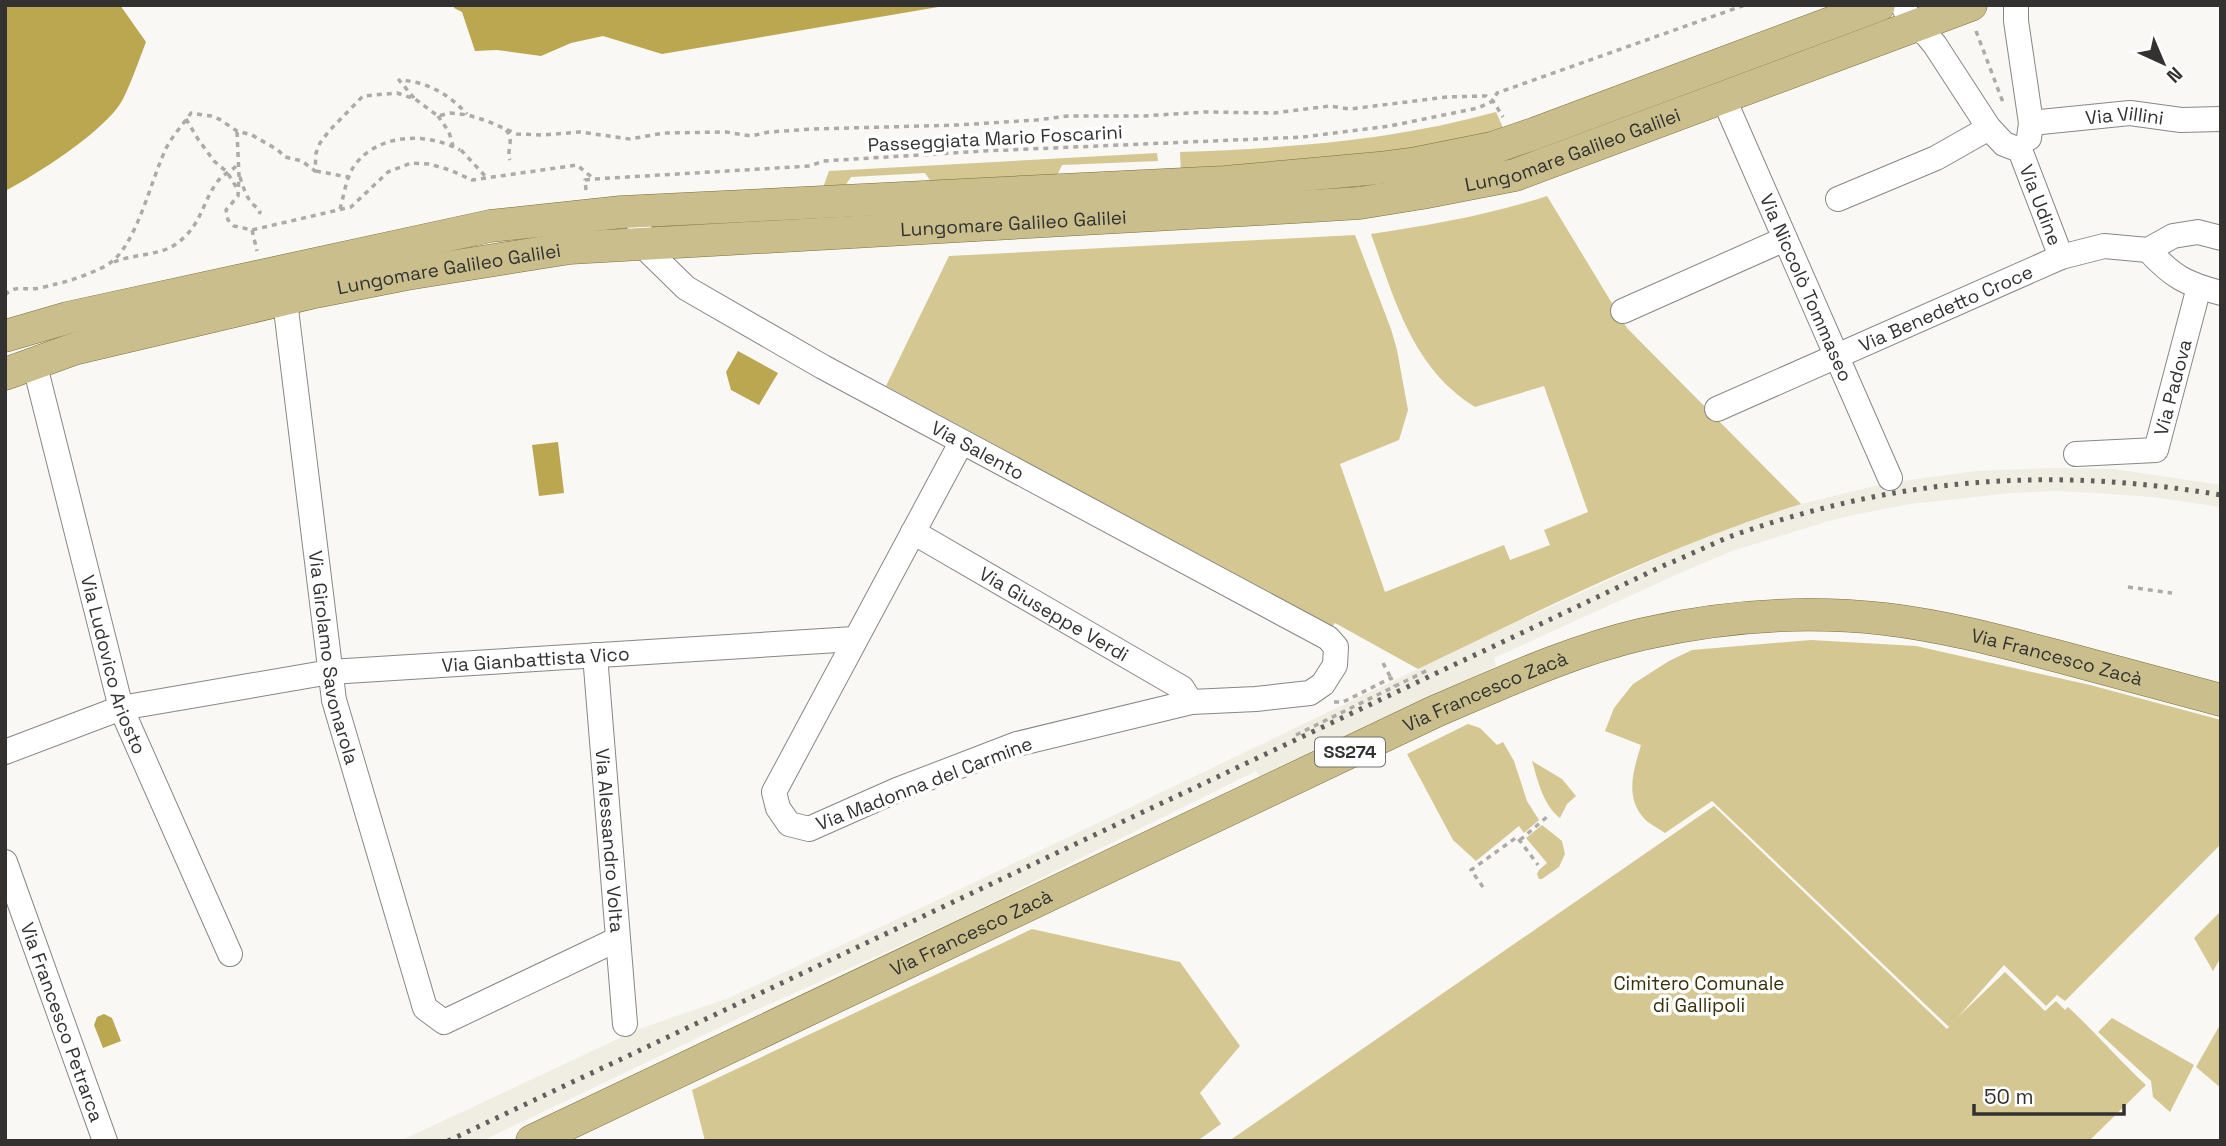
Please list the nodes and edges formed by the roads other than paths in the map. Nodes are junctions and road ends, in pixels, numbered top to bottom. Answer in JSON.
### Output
{"nodes":[{"id":1,"x":1879,"y":5,"type":"edge"},
{"id":2,"x":2016,"y":5,"type":"edge"},
{"id":3,"x":1907,"y":16,"type":"edge"},
{"id":4,"x":1973,"y":17,"type":"edge"},
{"id":5,"x":1712,"y":68,"type":"junction"},
{"id":6,"x":1723,"y":97,"type":"junction"},
{"id":7,"x":2221,"y":119,"type":"edge"},
{"id":8,"x":2031,"y":123,"type":"junction"},
{"id":9,"x":1989,"y":128,"type":"junction"},
{"id":10,"x":2020,"y":150,"type":"junction"},
{"id":11,"x":1838,"y":199,"type":"dead end"},
{"id":12,"x":638,"y":212,"type":"junction"},
{"id":13,"x":2221,"y":238,"type":"edge"},
{"id":14,"x":1785,"y":239,"type":"junction"},
{"id":15,"x":641,"y":244,"type":"junction"},
{"id":16,"x":2148,"y":250,"type":"junction"},
{"id":17,"x":2062,"y":257,"type":"junction"},
{"id":18,"x":274,"y":275,"type":"junction"},
{"id":19,"x":2210,"y":290,"type":"edge"},
{"id":20,"x":1623,"y":311,"type":"dead end"},
{"id":21,"x":17,"y":332,"type":"edge"},
{"id":22,"x":1837,"y":356,"type":"junction"},
{"id":23,"x":34,"y":362,"type":"junction"},
{"id":24,"x":5,"y":374,"type":"edge"},
{"id":25,"x":1717,"y":409,"type":"dead end"},
{"id":26,"x":961,"y":443,"type":"junction"},
{"id":27,"x":2076,"y":454,"type":"dead end"},
{"id":28,"x":1890,"y":478,"type":"dead end"},
{"id":29,"x":913,"y":532,"type":"junction"},
{"id":30,"x":854,"y":639,"type":"junction"},
{"id":31,"x":595,"y":655,"type":"junction"},
{"id":32,"x":1335,"y":665,"type":"joint"},
{"id":33,"x":330,"y":672,"type":"junction"},
{"id":34,"x":2221,"y":700,"type":"edge"},
{"id":35,"x":1191,"y":702,"type":"junction"},
{"id":36,"x":121,"y":708,"type":"junction"},
{"id":37,"x":5,"y":752,"type":"edge"},
{"id":38,"x":5,"y":862,"type":"edge"},
{"id":39,"x":618,"y":939,"type":"junction"},
{"id":40,"x":230,"y":954,"type":"dead end"},
{"id":41,"x":625,"y":1024,"type":"dead end"},
{"id":42,"x":105,"y":1141,"type":"edge"},
{"id":43,"x":532,"y":1141,"type":"edge"}],
"edges":[{"from":1,"to":5,"type":"main road","name":"Lungomare Galileo Galilei"},
{"from":2,"to":8,"type":"street"},
{"from":3,"to":4,"type":"main road","name":"Lungomare Galileo Galilei"},
{"from":3,"to":6,"type":"main road","name":"Lungomare Galileo Galilei"},
{"from":3,"to":9,"type":"street","name":"Via Udine"},
{"from":5,"to":6,"type":"main road"},
{"from":5,"to":12,"type":"main road","name":"Lungomare Galileo Galilei"},
{"from":6,"to":14,"type":"street","name":"Via Niccolò Tommaseo"},
{"from":6,"to":15,"type":"main road","name":"Lungomare Galileo Galilei"},
{"from":7,"to":8,"type":"street","name":"Via Villini"},
{"from":8,"to":10,"type":"street","name":"Via Udine"},
{"from":9,"to":10,"type":"street","name":"Via Udine"},
{"from":9,"to":11,"type":"street"},
{"from":10,"to":17,"type":"street","name":"Via Udine"},
{"from":12,"to":15,"type":"street"},
{"from":12,"to":18,"type":"main road","name":"Lungomare Galileo Galilei"},
{"from":13,"to":16,"type":"street"},
{"from":14,"to":20,"type":"street"},
{"from":14,"to":22,"type":"street","name":"Via Niccolò Tommaseo"},
{"from":15,"to":18,"type":"main road","name":"Lungomare Galileo Galilei"},
{"from":15,"to":26,"type":"street","name":"Via Salento"},
{"from":16,"to":17,"type":"street","name":"Via Udine"},
{"from":16,"to":19,"type":"street"},
{"from":17,"to":22,"type":"street","name":"Via Benedetto Croce"},
{"from":18,"to":21,"type":"main road","name":"Lungomare Galileo Galilei"},
{"from":18,"to":23,"type":"main road","name":"Lungomare Galileo Galilei"},
{"from":18,"to":33,"type":"street","name":"Via Girolamo Savonarola"},
{"from":19,"to":27,"type":"street","name":"Via Padova"},
{"from":21,"to":23,"type":"main road"},
{"from":22,"to":25,"type":"street","name":"Via Benedetto Croce"},
{"from":22,"to":28,"type":"street","name":"Via Niccolò Tommaseo"},
{"from":23,"to":24,"type":"main road","name":"Lungomare Galileo Galilei"},
{"from":23,"to":36,"type":"street","name":"Via Ludovico Ariosto"},
{"from":26,"to":29,"type":"street"},
{"from":26,"to":32,"type":"street","name":"Via Salento"},
{"from":29,"to":30,"type":"street"},
{"from":29,"to":35,"type":"street","name":"Via Giuseppe Verdi"},
{"from":30,"to":31,"type":"street","name":"Via Gianbattista Vico"},
{"from":30,"to":35,"type":"street","name":"Via Madonna del Carmine"},
{"from":31,"to":33,"type":"street","name":"Via Gianbattista Vico"},
{"from":31,"to":39,"type":"street","name":"Via Alessandro Volta"},
{"from":32,"to":35,"type":"street","name":"Via Madonna del Carmine"},
{"from":33,"to":36,"type":"street","name":"Via Gianbattista Vico"},
{"from":33,"to":39,"type":"street","name":"Via Girolamo Savonarola"},
{"from":34,"to":43,"type":"main road","name":"Via Francesco Zacà","number":"SS274"},
{"from":36,"to":37,"type":"street","name":"Via Gianbattista Vico"},
{"from":36,"to":40,"type":"street","name":"Via Ludovico Ariosto"},
{"from":38,"to":42,"type":"street","name":"Via Francesco Petrarca"},
{"from":39,"to":41,"type":"street","name":"Via Alessandro Volta"}]}
